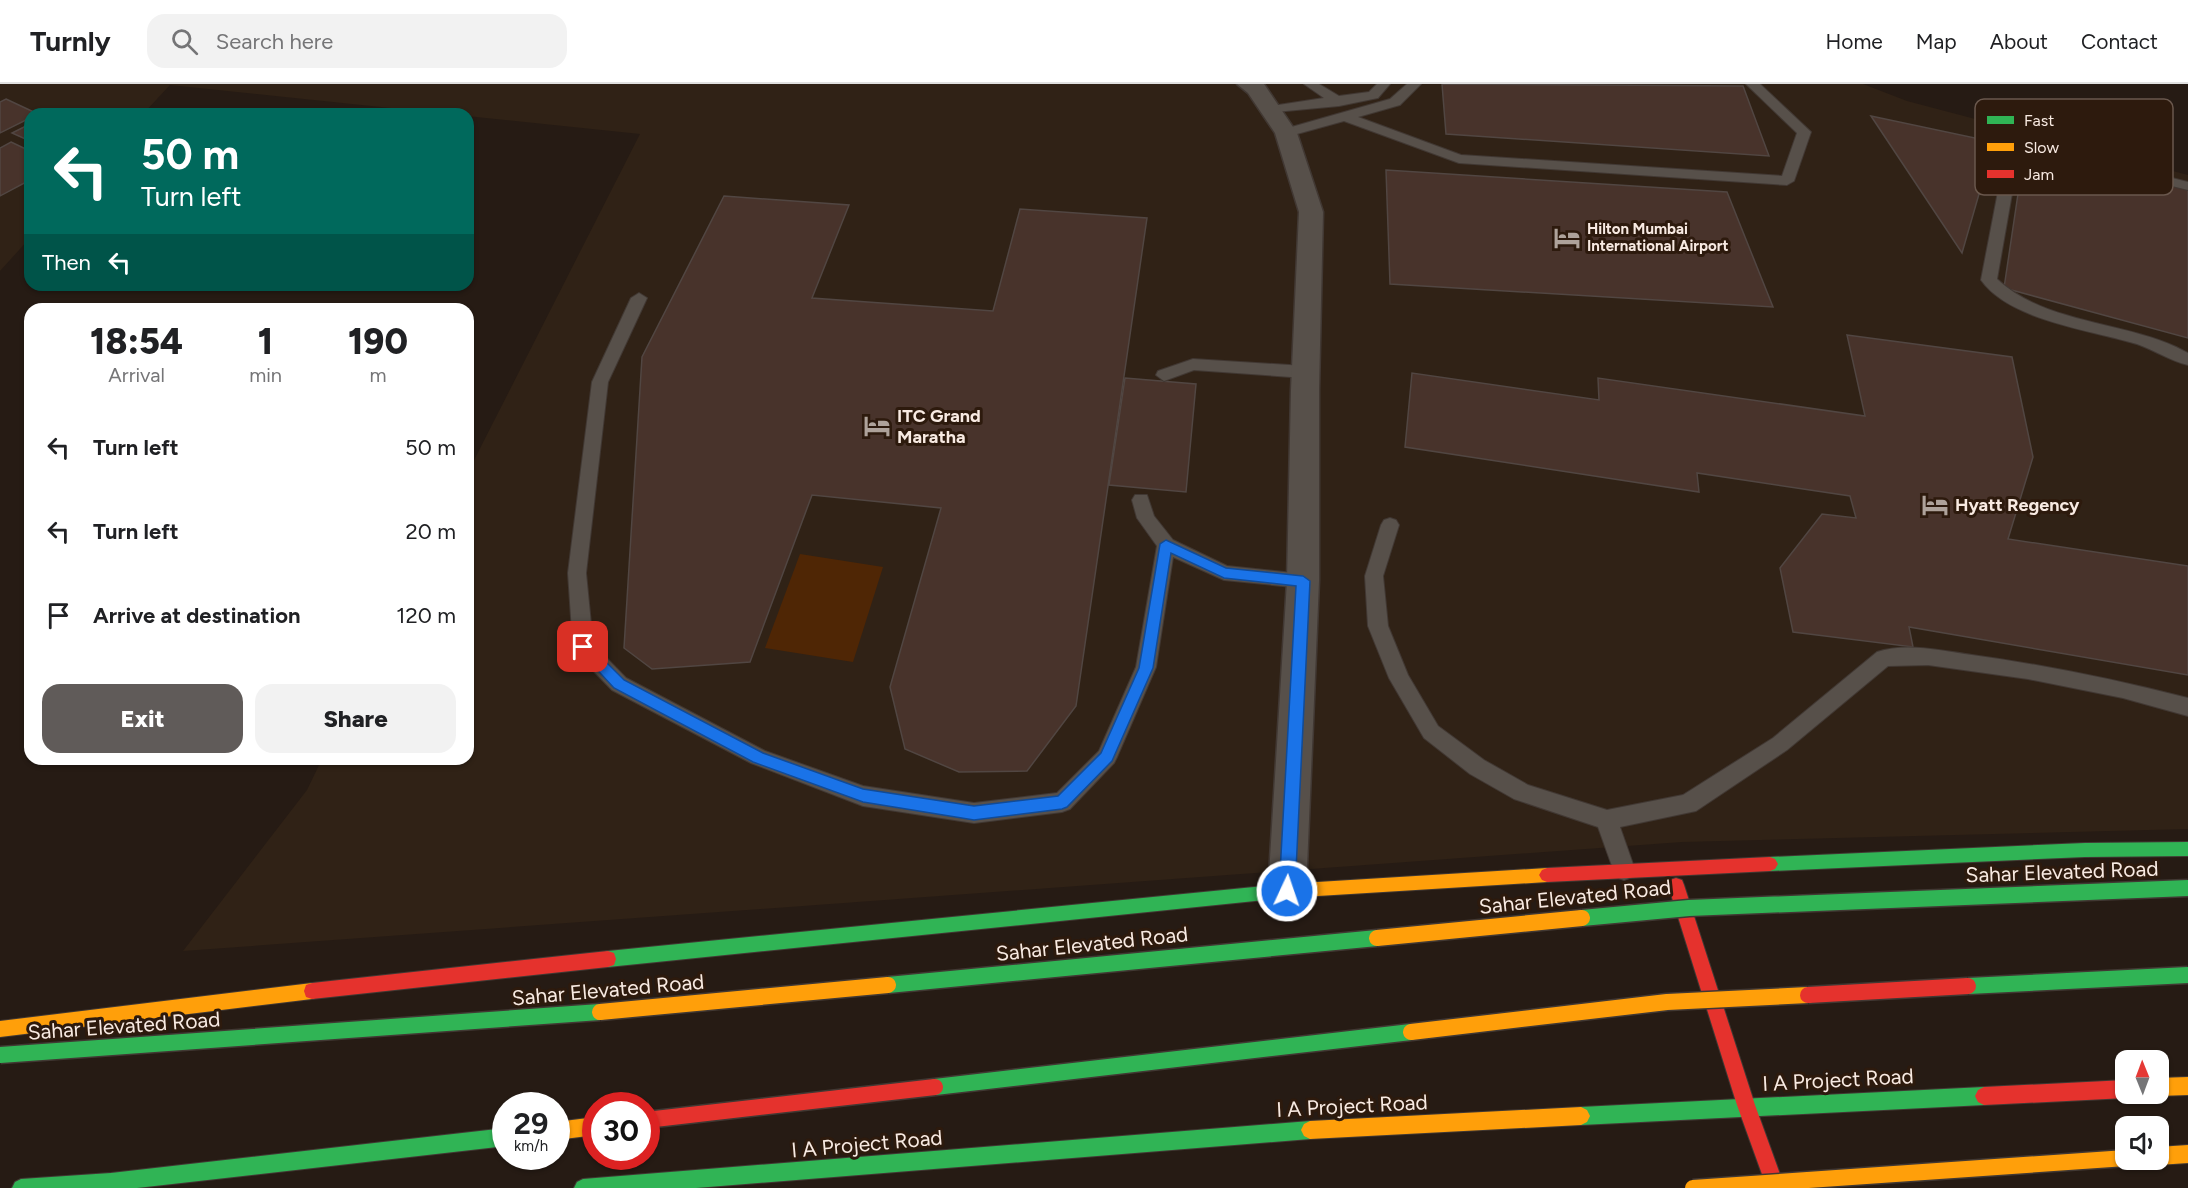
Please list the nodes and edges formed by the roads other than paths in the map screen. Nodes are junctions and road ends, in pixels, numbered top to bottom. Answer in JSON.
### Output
{"nodes":[{"id":1,"x":1248,"y":84,"type":"edge"},
{"id":2,"x":1310,"y":84,"type":"edge"},
{"id":3,"x":1384,"y":84,"type":"edge"},
{"id":4,"x":1415,"y":84,"type":"edge"},
{"id":5,"x":1752,"y":84,"type":"edge"},
{"id":6,"x":1339,"y":102,"type":"junction"},
{"id":7,"x":1270,"y":110,"type":"junction"},
{"id":8,"x":1344,"y":116,"type":"junction"},
{"id":9,"x":1286,"y":133,"type":"junction"},
{"id":10,"x":2173,"y":182,"type":"edge"},
{"id":11,"x":2188,"y":186,"type":"edge"},
{"id":12,"x":2005,"y":195,"type":"edge"},
{"id":13,"x":639,"y":298,"type":"dead end"},
{"id":14,"x":2188,"y":360,"type":"edge"},
{"id":15,"x":1305,"y":372,"type":"junction"},
{"id":16,"x":1164,"y":375,"type":"dead end"},
{"id":17,"x":1140,"y":500,"type":"dead end"},
{"id":18,"x":1390,"y":525,"type":"dead end"},
{"id":19,"x":1166,"y":544,"type":"junction"},
{"id":20,"x":1303,"y":581,"type":"junction"},
{"id":21,"x":2188,"y":707,"type":"edge"},
{"id":22,"x":1607,"y":820,"type":"junction"},
{"id":23,"x":2188,"y":849,"type":"edge"},
{"id":24,"x":1624,"y":870,"type":"junction"},
{"id":25,"x":1671,"y":870,"type":"junction"},
{"id":26,"x":2188,"y":888,"type":"edge"},
{"id":27,"x":1287,"y":891,"type":"junction"},
{"id":28,"x":2188,"y":975,"type":"edge"},
{"id":29,"x":0,"y":1029,"type":"edge"},
{"id":30,"x":0,"y":1055,"type":"edge"},
{"id":31,"x":2188,"y":1086,"type":"edge"},
{"id":32,"x":2169,"y":1087,"type":"edge"},
{"id":33,"x":2115,"y":1089,"type":"edge"},
{"id":34,"x":1746,"y":1106,"type":"junction"},
{"id":35,"x":660,"y":1118,"type":"edge"},
{"id":36,"x":492,"y":1139,"type":"edge"},
{"id":37,"x":2188,"y":1154,"type":"edge"},
{"id":38,"x":2169,"y":1155,"type":"edge"},
{"id":39,"x":2115,"y":1159,"type":"edge"},
{"id":40,"x":111,"y":1182,"type":"junction"},
{"id":41,"x":186,"y":1187,"type":"edge"},
{"id":42,"x":21,"y":1188,"type":"edge"},
{"id":43,"x":583,"y":1188,"type":"edge"},
{"id":44,"x":1692,"y":1188,"type":"edge"},
{"id":45,"x":1776,"y":1188,"type":"edge"}],
"edges":[{"from":1,"to":7,"type":"street"},
{"from":2,"to":6,"type":"lane"},
{"from":3,"to":6,"type":"lane"},
{"from":4,"to":8,"type":"lane"},
{"from":5,"to":8,"type":"lane"},
{"from":6,"to":7,"type":"lane"},
{"from":7,"to":9,"type":"street"},
{"from":8,"to":9,"type":"lane"},
{"from":9,"to":15,"type":"street"},
{"from":10,"to":11,"type":"lane"},
{"from":12,"to":14,"type":"lane"},
{"from":13,"to":19,"type":"lane"},
{"from":15,"to":16,"type":"lane"},
{"from":15,"to":20,"type":"street"},
{"from":17,"to":19,"type":"lane"},
{"from":18,"to":22,"type":"lane"},
{"from":19,"to":20,"type":"lane"},
{"from":20,"to":27,"type":"street"},
{"from":21,"to":22,"type":"lane"},
{"from":22,"to":24,"type":"lane"},
{"from":23,"to":25,"type":"main road"},
{"from":24,"to":25,"type":"main road"},
{"from":24,"to":27,"type":"main road"},
{"from":25,"to":34,"type":"main road"},
{"from":26,"to":30,"type":"main road","name":"Sahar Elevated Road","bridge":true},
{"from":27,"to":29,"type":"main road"},
{"from":28,"to":35,"type":"main road","bridge":true},
{"from":31,"to":32,"type":"main road"},
{"from":33,"to":34,"type":"main road","name":"I A Project Road"},
{"from":34,"to":43,"type":"main road","name":"I A Project Road"},
{"from":34,"to":45,"type":"main road"},
{"from":36,"to":40,"type":"main road"},
{"from":37,"to":38,"type":"main road"},
{"from":39,"to":44,"type":"main road","bridge":true},
{"from":40,"to":41,"type":"main road"},
{"from":40,"to":42,"type":"main road"}]}
